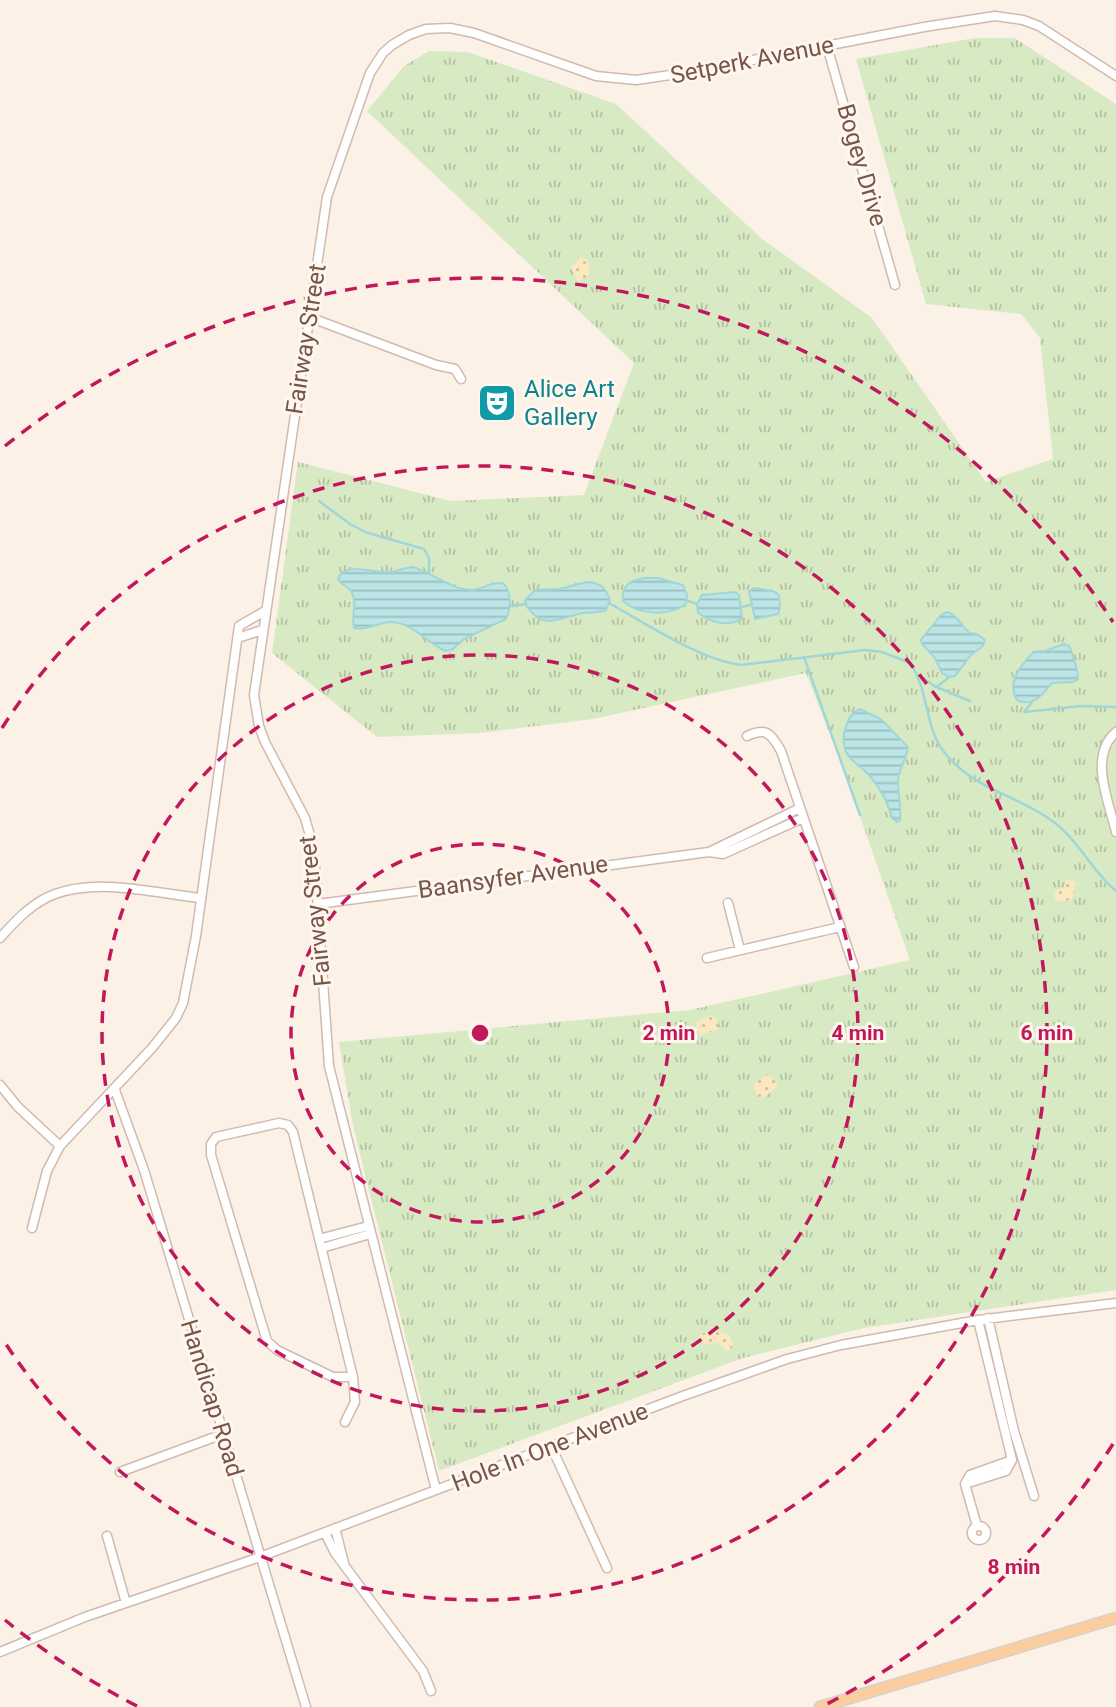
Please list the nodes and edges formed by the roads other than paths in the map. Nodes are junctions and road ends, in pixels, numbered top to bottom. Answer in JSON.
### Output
{"nodes":[{"id":1,"x":827,"y":46,"type":"junction"},
{"id":2,"x":383,"y":53,"type":"joint"},
{"id":3,"x":1116,"y":76,"type":"edge"},
{"id":4,"x":895,"y":285,"type":"dead end"},
{"id":5,"x":309,"y":317,"type":"junction"},
{"id":6,"x":461,"y":379,"type":"dead end"},
{"id":7,"x":265,"y":611,"type":"junction"},
{"id":8,"x":262,"y":630,"type":"junction"},
{"id":9,"x":238,"y":638,"type":"junction"},
{"id":10,"x":1116,"y":732,"type":"edge"},
{"id":11,"x":747,"y":736,"type":"dead end"},
{"id":12,"x":800,"y":808,"type":"junction"},
{"id":13,"x":803,"y":818,"type":"junction"},
{"id":14,"x":753,"y":832,"type":"junction"},
{"id":15,"x":1116,"y":832,"type":"edge"},
{"id":16,"x":757,"y":841,"type":"junction"},
{"id":17,"x":709,"y":852,"type":"junction"},
{"id":18,"x":200,"y":898,"type":"junction"},
{"id":19,"x":727,"y":902,"type":"dead end"},
{"id":20,"x":317,"y":904,"type":"junction"},
{"id":21,"x":840,"y":927,"type":"junction"},
{"id":22,"x":0,"y":938,"type":"edge"},
{"id":23,"x":740,"y":950,"type":"junction"},
{"id":24,"x":707,"y":958,"type":"dead end"},
{"id":25,"x":854,"y":967,"type":"dead end"},
{"id":26,"x":0,"y":1085,"type":"edge"},
{"id":27,"x":115,"y":1090,"type":"junction"},
{"id":28,"x":60,"y":1146,"type":"junction"},
{"id":29,"x":32,"y":1228,"type":"dead end"},
{"id":30,"x":369,"y":1230,"type":"junction"},
{"id":31,"x":319,"y":1239,"type":"junction"},
{"id":32,"x":322,"y":1248,"type":"junction"},
{"id":33,"x":1116,"y":1303,"type":"edge"},
{"id":34,"x":983,"y":1319,"type":"junction"},
{"id":35,"x":353,"y":1377,"type":"junction"},
{"id":36,"x":345,"y":1422,"type":"dead end"},
{"id":37,"x":223,"y":1434,"type":"junction"},
{"id":38,"x":551,"y":1446,"type":"junction"},
{"id":39,"x":120,"y":1472,"type":"dead end"},
{"id":40,"x":436,"y":1490,"type":"junction"},
{"id":41,"x":1034,"y":1496,"type":"dead end"},
{"id":42,"x":977,"y":1526,"type":"dead end"},
{"id":43,"x":335,"y":1528,"type":"junction"},
{"id":44,"x":324,"y":1533,"type":"junction"},
{"id":45,"x":107,"y":1536,"type":"dead end"},
{"id":46,"x":260,"y":1557,"type":"junction"},
{"id":47,"x":344,"y":1563,"type":"junction"},
{"id":48,"x":607,"y":1568,"type":"dead end"},
{"id":49,"x":126,"y":1602,"type":"junction"},
{"id":50,"x":1116,"y":1618,"type":"edge"},
{"id":51,"x":0,"y":1652,"type":"edge"},
{"id":52,"x":431,"y":1691,"type":"dead end"},
{"id":53,"x":306,"y":1707,"type":"edge"},
{"id":54,"x":820,"y":1707,"type":"edge"}],
"edges":[{"from":1,"to":2,"type":"street","name":"Setperk Avenue"},
{"from":1,"to":3,"type":"street","name":"Setperk Avenue"},
{"from":1,"to":4,"type":"street","name":"Bogey Drive"},
{"from":2,"to":5,"type":"street","name":"Fairway Street"},
{"from":5,"to":6,"type":"street"},
{"from":5,"to":7,"type":"street","name":"Fairway Street"},
{"from":7,"to":8,"type":"street","name":"Fairway Street"},
{"from":7,"to":9,"type":"street"},
{"from":8,"to":9,"type":"street"},
{"from":8,"to":20,"type":"street","name":"Fairway Street"},
{"from":9,"to":18,"type":"street"},
{"from":10,"to":15,"type":"street"},
{"from":11,"to":12,"type":"street"},
{"from":12,"to":13,"type":"street"},
{"from":12,"to":14,"type":"street","name":"Baansyfer Avenue"},
{"from":13,"to":16,"type":"street","name":"Baansyfer Avenue"},
{"from":13,"to":21,"type":"street"},
{"from":14,"to":16,"type":"street"},
{"from":14,"to":17,"type":"street","name":"Baansyfer Avenue"},
{"from":16,"to":17,"type":"street","name":"Baansyfer Avenue"},
{"from":17,"to":20,"type":"street","name":"Baansyfer Avenue"},
{"from":18,"to":22,"type":"street"},
{"from":18,"to":27,"type":"street"},
{"from":19,"to":23,"type":"street"},
{"from":20,"to":30,"type":"street","name":"Fairway Street"},
{"from":21,"to":23,"type":"street"},
{"from":21,"to":25,"type":"street"},
{"from":23,"to":24,"type":"street"},
{"from":26,"to":28,"type":"street"},
{"from":27,"to":28,"type":"street"},
{"from":27,"to":37,"type":"street","name":"Handicap Road"},
{"from":28,"to":29,"type":"street"},
{"from":30,"to":31,"type":"street"},
{"from":30,"to":32,"type":"street"},
{"from":30,"to":40,"type":"street","name":"Fairway Street"},
{"from":31,"to":32,"type":"street"},
{"from":31,"to":35,"type":"street"},
{"from":32,"to":35,"type":"street"},
{"from":33,"to":34,"type":"street","name":"Hole In One Avenue"},
{"from":34,"to":38,"type":"street","name":"Hole In One Avenue"},
{"from":34,"to":41,"type":"street"},
{"from":34,"to":42,"type":"street"},
{"from":35,"to":36,"type":"street"},
{"from":37,"to":39,"type":"street"},
{"from":37,"to":46,"type":"street","name":"Handicap Road"},
{"from":38,"to":40,"type":"street","name":"Hole In One Avenue"},
{"from":38,"to":48,"type":"street"},
{"from":40,"to":43,"type":"street","name":"Hole In One Avenue"},
{"from":43,"to":44,"type":"street","name":"Hole In One Avenue"},
{"from":43,"to":47,"type":"street"},
{"from":44,"to":46,"type":"street","name":"Hole In One Avenue"},
{"from":44,"to":47,"type":"street"},
{"from":45,"to":49,"type":"street"},
{"from":46,"to":49,"type":"street","name":"Hole In One Avenue"},
{"from":46,"to":53,"type":"street","name":"Handicap Road"},
{"from":47,"to":52,"type":"street"},
{"from":49,"to":51,"type":"street","name":"Hole In One Avenue"},
{"from":50,"to":54,"type":"main road"}]}
